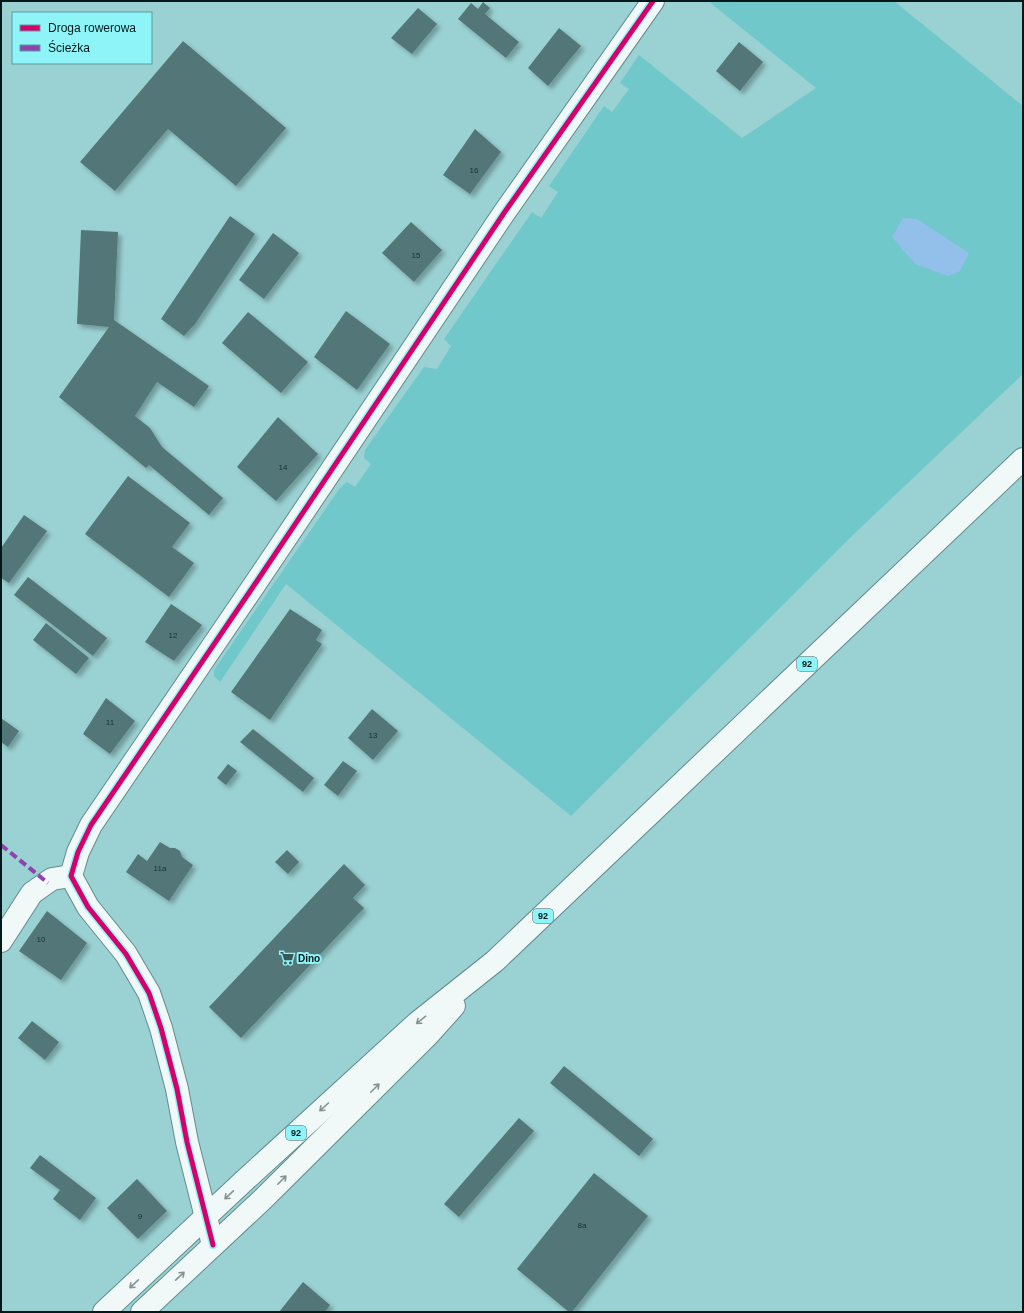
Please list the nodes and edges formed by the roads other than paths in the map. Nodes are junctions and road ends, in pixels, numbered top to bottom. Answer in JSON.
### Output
{"nodes":[{"id":1,"x":653,"y":1,"type":"edge"},
{"id":2,"x":1023,"y":459,"type":"edge"},
{"id":3,"x":71,"y":876,"type":"junction"},
{"id":4,"x":1,"y":941,"type":"edge"},
{"id":5,"x":495,"y":961,"type":"junction"},
{"id":6,"x":206,"y":1216,"type":"junction"},
{"id":7,"x":213,"y":1245,"type":"junction"},
{"id":8,"x":104,"y":1312,"type":"edge"},
{"id":9,"x":142,"y":1312,"type":"edge"}],
"edges":[{"from":1,"to":3,"type":"main road"},
{"from":2,"to":5,"type":"main road","number":"92"},
{"from":3,"to":4,"type":"main road"},
{"from":3,"to":6,"type":"main road"},
{"from":5,"to":6,"type":"main road","number":"92","one_way":true},
{"from":7,"to":5,"type":"main road","number":"92","one_way":true},
{"from":6,"to":7,"type":"main road"},
{"from":6,"to":8,"type":"main road","number":"92","one_way":true},
{"from":9,"to":7,"type":"main road","number":"92","one_way":true}]}
